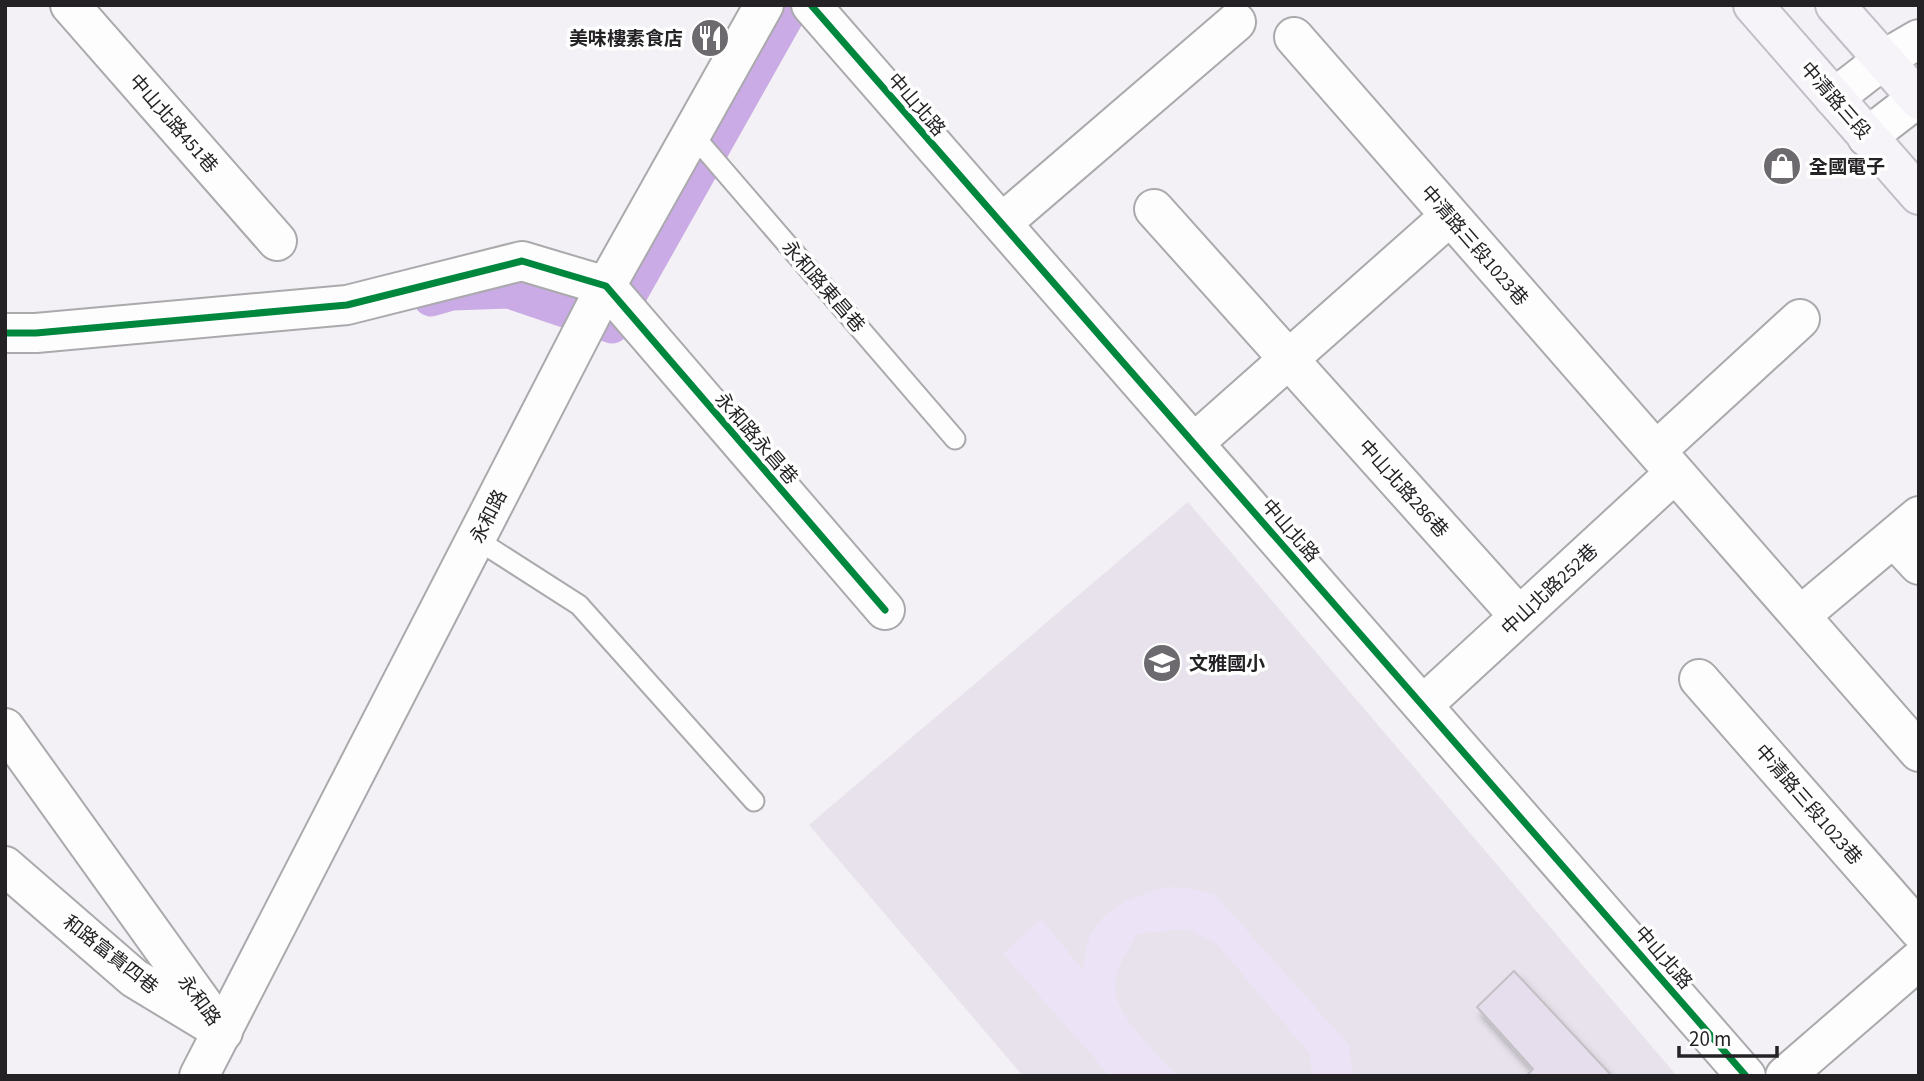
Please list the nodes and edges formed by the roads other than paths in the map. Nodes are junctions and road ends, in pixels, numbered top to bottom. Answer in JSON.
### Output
{"nodes":[{"id":1,"x":70,"y":5,"type":"edge"},
{"id":2,"x":764,"y":5,"type":"edge"},
{"id":3,"x":1753,"y":5,"type":"edge"},
{"id":4,"x":1835,"y":5,"type":"edge"},
{"id":5,"x":812,"y":6,"type":"edge"},
{"id":6,"x":1236,"y":22,"type":"dead end"},
{"id":7,"x":1294,"y":37,"type":"dead end"},
{"id":8,"x":1919,"y":39,"type":"edge"},
{"id":9,"x":1883,"y":60,"type":"junction"},
{"id":10,"x":1833,"y":98,"type":"junction"},
{"id":11,"x":1918,"y":98,"type":"edge"},
{"id":12,"x":693,"y":136,"type":"junction"},
{"id":13,"x":1867,"y":136,"type":"junction"},
{"id":14,"x":1919,"y":195,"type":"edge"},
{"id":15,"x":1154,"y":209,"type":"dead end"},
{"id":16,"x":1450,"y":216,"type":"junction"},
{"id":17,"x":1002,"y":223,"type":"junction"},
{"id":18,"x":277,"y":241,"type":"dead end"},
{"id":19,"x":606,"y":288,"type":"junction"},
{"id":20,"x":1800,"y":319,"type":"dead end"},
{"id":21,"x":21,"y":333,"type":"edge"},
{"id":22,"x":1289,"y":359,"type":"junction"},
{"id":23,"x":955,"y":439,"type":"dead end"},
{"id":24,"x":1194,"y":443,"type":"junction"},
{"id":25,"x":1666,"y":462,"type":"junction"},
{"id":26,"x":476,"y":539,"type":"junction"},
{"id":27,"x":1910,"y":540,"type":"edge"},
{"id":28,"x":885,"y":610,"type":"dead end"},
{"id":29,"x":1520,"y":616,"type":"junction"},
{"id":30,"x":1800,"y":616,"type":"junction"},
{"id":31,"x":1699,"y":679,"type":"dead end"},
{"id":32,"x":1423,"y":705,"type":"junction"},
{"id":33,"x":5,"y":728,"type":"edge"},
{"id":34,"x":1919,"y":752,"type":"edge"},
{"id":35,"x":754,"y":801,"type":"dead end"},
{"id":36,"x":12,"y":884,"type":"edge"},
{"id":37,"x":1919,"y":930,"type":"edge"},
{"id":38,"x":1919,"y":960,"type":"edge"},
{"id":39,"x":223,"y":1032,"type":"junction"},
{"id":40,"x":1738,"y":1073,"type":"edge"},
{"id":41,"x":199,"y":1076,"type":"edge"},
{"id":42,"x":1785,"y":1076,"type":"edge"}],
"edges":[{"from":1,"to":18,"type":"street","name":"中山北路451巷"},
{"from":2,"to":12,"type":"street","name":"永和路"},
{"from":3,"to":10,"type":"main road","name":"中清路三段"},
{"from":4,"to":9,"type":"main road"},
{"from":5,"to":17,"type":"street","name":"中山北路"},
{"from":6,"to":17,"type":"street"},
{"from":7,"to":16,"type":"street","name":"中清路三段1023巷"},
{"from":8,"to":9,"type":"street"},
{"from":9,"to":10,"type":"street"},
{"from":9,"to":11,"type":"main road"},
{"from":10,"to":13,"type":"main road","name":"中清路三段"},
{"from":11,"to":13,"type":"street"},
{"from":12,"to":19,"type":"street","name":"永和路"},
{"from":12,"to":23,"type":"lane","name":"永和路東昌巷"},
{"from":13,"to":14,"type":"main road","name":"中清路三段"},
{"from":15,"to":22,"type":"street","name":"中山北路286巷"},
{"from":16,"to":22,"type":"street"},
{"from":16,"to":25,"type":"street","name":"中清路三段1023巷"},
{"from":17,"to":24,"type":"street","name":"中山北路"},
{"from":19,"to":21,"type":"street"},
{"from":19,"to":26,"type":"street","name":"永和路"},
{"from":19,"to":28,"type":"street","name":"永和路永昌巷"},
{"from":20,"to":25,"type":"street"},
{"from":22,"to":24,"type":"street"},
{"from":22,"to":29,"type":"street","name":"中山北路286巷"},
{"from":24,"to":32,"type":"street","name":"中山北路"},
{"from":25,"to":29,"type":"street","name":"中山北路252巷"},
{"from":25,"to":30,"type":"street","name":"中清路三段1023巷"},
{"from":26,"to":35,"type":"lane"},
{"from":26,"to":39,"type":"street","name":"永和路"},
{"from":27,"to":30,"type":"street"},
{"from":29,"to":32,"type":"street","name":"中山北路252巷"},
{"from":30,"to":34,"type":"street","name":"中清路三段1023巷"},
{"from":31,"to":37,"type":"street","name":"中清路三段1023巷"},
{"from":32,"to":40,"type":"street","name":"中山北路"},
{"from":33,"to":39,"type":"street","name":"永和路"},
{"from":36,"to":39,"type":"street","name":"和路富貴四巷"},
{"from":38,"to":42,"type":"street"},
{"from":39,"to":41,"type":"street","name":"永和路"}]}
